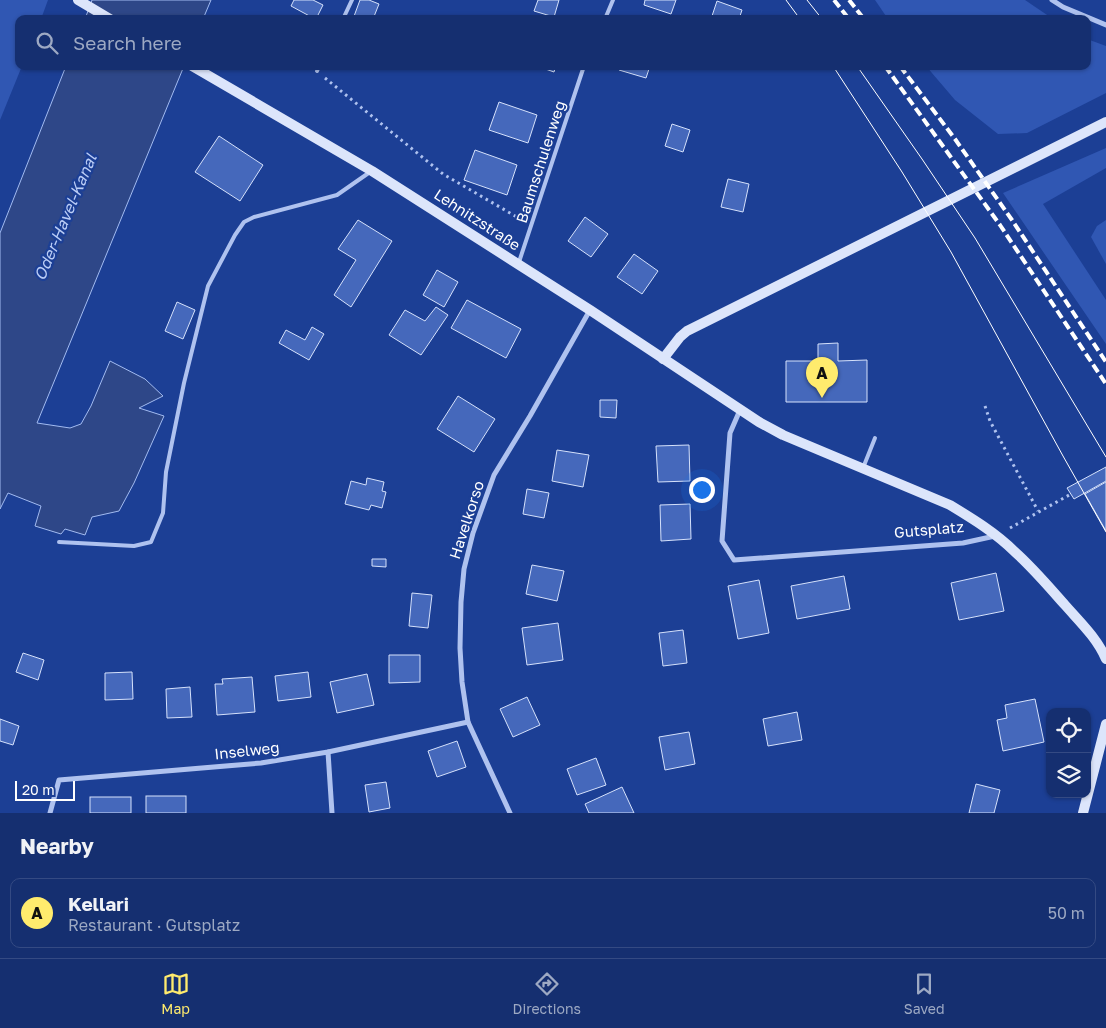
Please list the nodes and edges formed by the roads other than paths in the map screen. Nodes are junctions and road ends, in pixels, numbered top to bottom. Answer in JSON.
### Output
{"nodes":[{"id":1,"x":78,"y":0,"type":"edge"},
{"id":2,"x":352,"y":0,"type":"edge"},
{"id":3,"x":613,"y":0,"type":"edge"},
{"id":4,"x":1052,"y":0,"type":"edge"},
{"id":5,"x":103,"y":15,"type":"edge"},
{"id":6,"x":345,"y":15,"type":"edge"},
{"id":7,"x":607,"y":15,"type":"edge"},
{"id":8,"x":1082,"y":15,"type":"edge"},
{"id":9,"x":1091,"y":19,"type":"edge"},
{"id":10,"x":1106,"y":25,"type":"edge"},
{"id":11,"x":199,"y":70,"type":"edge"},
{"id":12,"x":583,"y":70,"type":"edge"},
{"id":13,"x":1106,"y":122,"type":"edge"},
{"id":14,"x":372,"y":171,"type":"junction"},
{"id":15,"x":518,"y":264,"type":"junction"},
{"id":16,"x":590,"y":310,"type":"junction"},
{"id":17,"x":663,"y":359,"type":"junction"},
{"id":18,"x":740,"y":410,"type":"junction"},
{"id":19,"x":875,"y":438,"type":"dead end"},
{"id":20,"x":863,"y":468,"type":"junction"},
{"id":21,"x":996,"y":536,"type":"junction"},
{"id":22,"x":59,"y":542,"type":"dead end"},
{"id":23,"x":1106,"y":659,"type":"edge"},
{"id":24,"x":468,"y":722,"type":"junction"},
{"id":25,"x":1106,"y":724,"type":"edge"},
{"id":26,"x":328,"y":752,"type":"junction"},
{"id":27,"x":50,"y":813,"type":"edge"},
{"id":28,"x":332,"y":813,"type":"edge"},
{"id":29,"x":510,"y":813,"type":"edge"},
{"id":30,"x":1083,"y":813,"type":"edge"}],
"edges":[{"from":1,"to":5,"type":"main road"},
{"from":2,"to":6,"type":"lane"},
{"from":3,"to":7,"type":"lane"},
{"from":4,"to":8,"type":"street"},
{"from":9,"to":10,"type":"street"},
{"from":11,"to":14,"type":"main road","name":"Lehnitzstraße"},
{"from":12,"to":15,"type":"lane","name":"Baumschulenweg"},
{"from":13,"to":17,"type":"main road"},
{"from":14,"to":15,"type":"main road","name":"Lehnitzstraße"},
{"from":14,"to":22,"type":"lane"},
{"from":15,"to":16,"type":"main road","name":"Lehnitzstraße"},
{"from":16,"to":17,"type":"main road","name":"Lehnitzstraße"},
{"from":16,"to":24,"type":"street","name":"Havelkorso"},
{"from":17,"to":18,"type":"main road","name":"Lehnitzstraße"},
{"from":18,"to":20,"type":"main road","name":"Gutsplatz"},
{"from":18,"to":21,"type":"street","name":"Gutsplatz"},
{"from":19,"to":20,"type":"lane"},
{"from":20,"to":21,"type":"main road","name":"Gutsplatz"},
{"from":21,"to":23,"type":"main road"},
{"from":24,"to":26,"type":"street","name":"Inselweg"},
{"from":24,"to":29,"type":"street","name":"Havelkorso"},
{"from":25,"to":30,"type":"main road"},
{"from":26,"to":27,"type":"street","name":"Inselweg"},
{"from":26,"to":28,"type":"street"}]}
